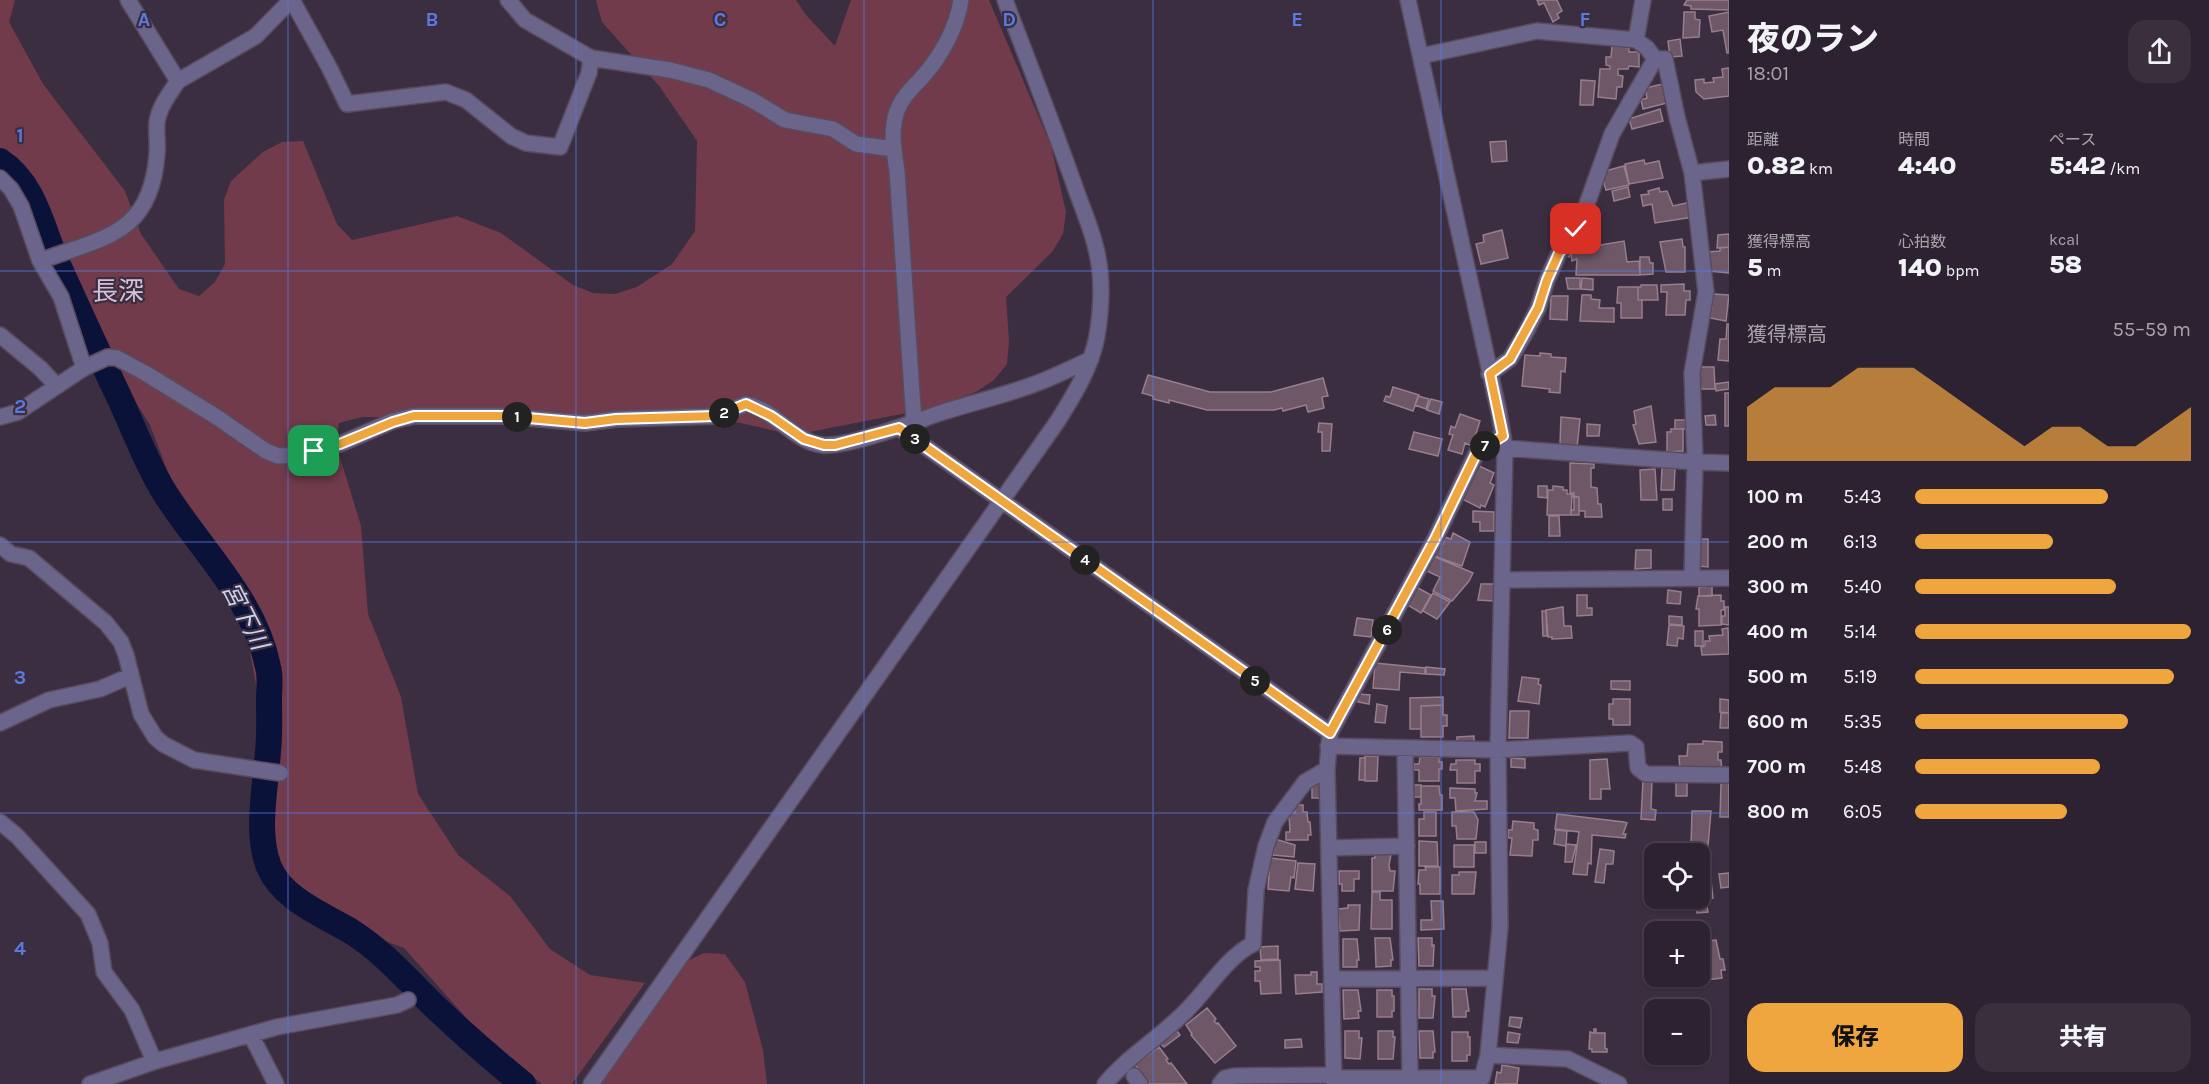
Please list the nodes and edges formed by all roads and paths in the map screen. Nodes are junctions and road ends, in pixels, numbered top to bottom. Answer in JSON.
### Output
{"nodes":[{"id":1,"x":128,"y":0,"type":"edge"},
{"id":2,"x":291,"y":0,"type":"edge"},
{"id":3,"x":508,"y":0,"type":"edge"},
{"id":4,"x":519,"y":0,"type":"edge"},
{"id":5,"x":961,"y":0,"type":"edge"},
{"id":6,"x":1005,"y":0,"type":"edge"},
{"id":7,"x":1408,"y":0,"type":"edge"},
{"id":8,"x":1643,"y":0,"type":"edge"},
{"id":9,"x":551,"y":36,"type":"junction"},
{"id":10,"x":1636,"y":40,"type":"junction"},
{"id":11,"x":1420,"y":56,"type":"junction"},
{"id":12,"x":591,"y":58,"type":"junction"},
{"id":13,"x":1655,"y":59,"type":"junction"},
{"id":14,"x":178,"y":81,"type":"junction"},
{"id":15,"x":894,"y":149,"type":"junction"},
{"id":16,"x":1729,"y":170,"type":"edge"},
{"id":17,"x":1692,"y":173,"type":"junction"},
{"id":18,"x":0,"y":178,"type":"edge"},
{"id":19,"x":49,"y":258,"type":"junction"},
{"id":20,"x":0,"y":335,"type":"edge"},
{"id":21,"x":1091,"y":359,"type":"junction"},
{"id":22,"x":88,"y":366,"type":"junction"},
{"id":23,"x":1490,"y":374,"type":"junction"},
{"id":24,"x":57,"y":386,"type":"junction"},
{"id":25,"x":0,"y":417,"type":"edge"},
{"id":26,"x":914,"y":422,"type":"junction"},
{"id":27,"x":899,"y":428,"type":"junction"},
{"id":28,"x":1504,"y":442,"type":"junction"},
{"id":29,"x":1695,"y":462,"type":"junction"},
{"id":30,"x":1729,"y":463,"type":"edge"},
{"id":31,"x":1002,"y":501,"type":"junction"},
{"id":32,"x":0,"y":545,"type":"edge"},
{"id":33,"x":1692,"y":577,"type":"junction"},
{"id":34,"x":1729,"y":578,"type":"edge"},
{"id":35,"x":1503,"y":580,"type":"junction"},
{"id":36,"x":130,"y":676,"type":"junction"},
{"id":37,"x":0,"y":723,"type":"edge"},
{"id":38,"x":1329,"y":739,"type":"junction"},
{"id":39,"x":1405,"y":748,"type":"junction"},
{"id":40,"x":1498,"y":750,"type":"junction"},
{"id":41,"x":1327,"y":769,"type":"junction"},
{"id":42,"x":280,"y":773,"type":"dead end"},
{"id":43,"x":1729,"y":775,"type":"edge"},
{"id":44,"x":0,"y":822,"type":"edge"},
{"id":45,"x":1407,"y":846,"type":"junction"},
{"id":46,"x":1329,"y":848,"type":"junction"},
{"id":47,"x":1408,"y":978,"type":"junction"},
{"id":48,"x":1494,"y":978,"type":"junction"},
{"id":49,"x":1333,"y":979,"type":"junction"},
{"id":50,"x":408,"y":1000,"type":"dead end"},
{"id":51,"x":251,"y":1035,"type":"junction"},
{"id":52,"x":1488,"y":1056,"type":"junction"},
{"id":53,"x":156,"y":1061,"type":"junction"},
{"id":54,"x":1410,"y":1078,"type":"junction"},
{"id":55,"x":1328,"y":1079,"type":"edge"},
{"id":56,"x":1481,"y":1081,"type":"edge"},
{"id":57,"x":90,"y":1084,"type":"edge"},
{"id":58,"x":276,"y":1084,"type":"edge"},
{"id":59,"x":591,"y":1084,"type":"edge"},
{"id":60,"x":1105,"y":1084,"type":"edge"},
{"id":61,"x":1220,"y":1084,"type":"edge"},
{"id":62,"x":1619,"y":1084,"type":"edge"}],
"edges":[{"from":1,"to":14,"type":"street"},
{"from":2,"to":12,"type":"street"},
{"from":2,"to":14,"type":"street"},
{"from":3,"to":9,"type":"street"},
{"from":4,"to":9,"type":"street"},
{"from":5,"to":15,"type":"street"},
{"from":6,"to":21,"type":"street"},
{"from":7,"to":11,"type":"street"},
{"from":8,"to":10,"type":"street"},
{"from":9,"to":12,"type":"street"},
{"from":10,"to":11,"type":"street"},
{"from":10,"to":13,"type":"street"},
{"from":11,"to":23,"type":"street"},
{"from":12,"to":15,"type":"street"},
{"from":13,"to":17,"type":"street"},
{"from":13,"to":23,"type":"street"},
{"from":14,"to":19,"type":"street"},
{"from":15,"to":26,"type":"street"},
{"from":16,"to":17,"type":"street"},
{"from":17,"to":29,"type":"street"},
{"from":18,"to":19,"type":"street"},
{"from":19,"to":22,"type":"street"},
{"from":20,"to":24,"type":"street"},
{"from":21,"to":26,"type":"street"},
{"from":21,"to":31,"type":"street"},
{"from":22,"to":24,"type":"street"},
{"from":22,"to":27,"type":"street"},
{"from":23,"to":28,"type":"street"},
{"from":24,"to":25,"type":"street"},
{"from":26,"to":27,"type":"street"},
{"from":27,"to":31,"type":"street"},
{"from":28,"to":29,"type":"street"},
{"from":28,"to":35,"type":"street"},
{"from":28,"to":38,"type":"street"},
{"from":29,"to":30,"type":"street"},
{"from":29,"to":33,"type":"street"},
{"from":31,"to":38,"type":"street"},
{"from":31,"to":59,"type":"street"},
{"from":32,"to":36,"type":"street"},
{"from":33,"to":34,"type":"street"},
{"from":33,"to":35,"type":"street"},
{"from":35,"to":40,"type":"street"},
{"from":36,"to":37,"type":"street"},
{"from":36,"to":42,"type":"street"},
{"from":38,"to":39,"type":"street"},
{"from":38,"to":41,"type":"street"},
{"from":39,"to":40,"type":"street"},
{"from":39,"to":45,"type":"street"},
{"from":40,"to":43,"type":"street"},
{"from":40,"to":48,"type":"street"},
{"from":41,"to":46,"type":"street"},
{"from":41,"to":60,"type":"street"},
{"from":44,"to":53,"type":"street"},
{"from":45,"to":46,"type":"street"},
{"from":45,"to":47,"type":"street"},
{"from":46,"to":49,"type":"street"},
{"from":47,"to":48,"type":"street"},
{"from":47,"to":49,"type":"street"},
{"from":47,"to":54,"type":"street"},
{"from":48,"to":52,"type":"street"},
{"from":49,"to":55,"type":"street"},
{"from":50,"to":51,"type":"street"},
{"from":51,"to":53,"type":"street"},
{"from":51,"to":58,"type":"street"},
{"from":52,"to":56,"type":"street"},
{"from":52,"to":62,"type":"street"},
{"from":53,"to":57,"type":"street"},
{"from":54,"to":55,"type":"street"},
{"from":54,"to":56,"type":"street"},
{"from":55,"to":61,"type":"street"}]}
